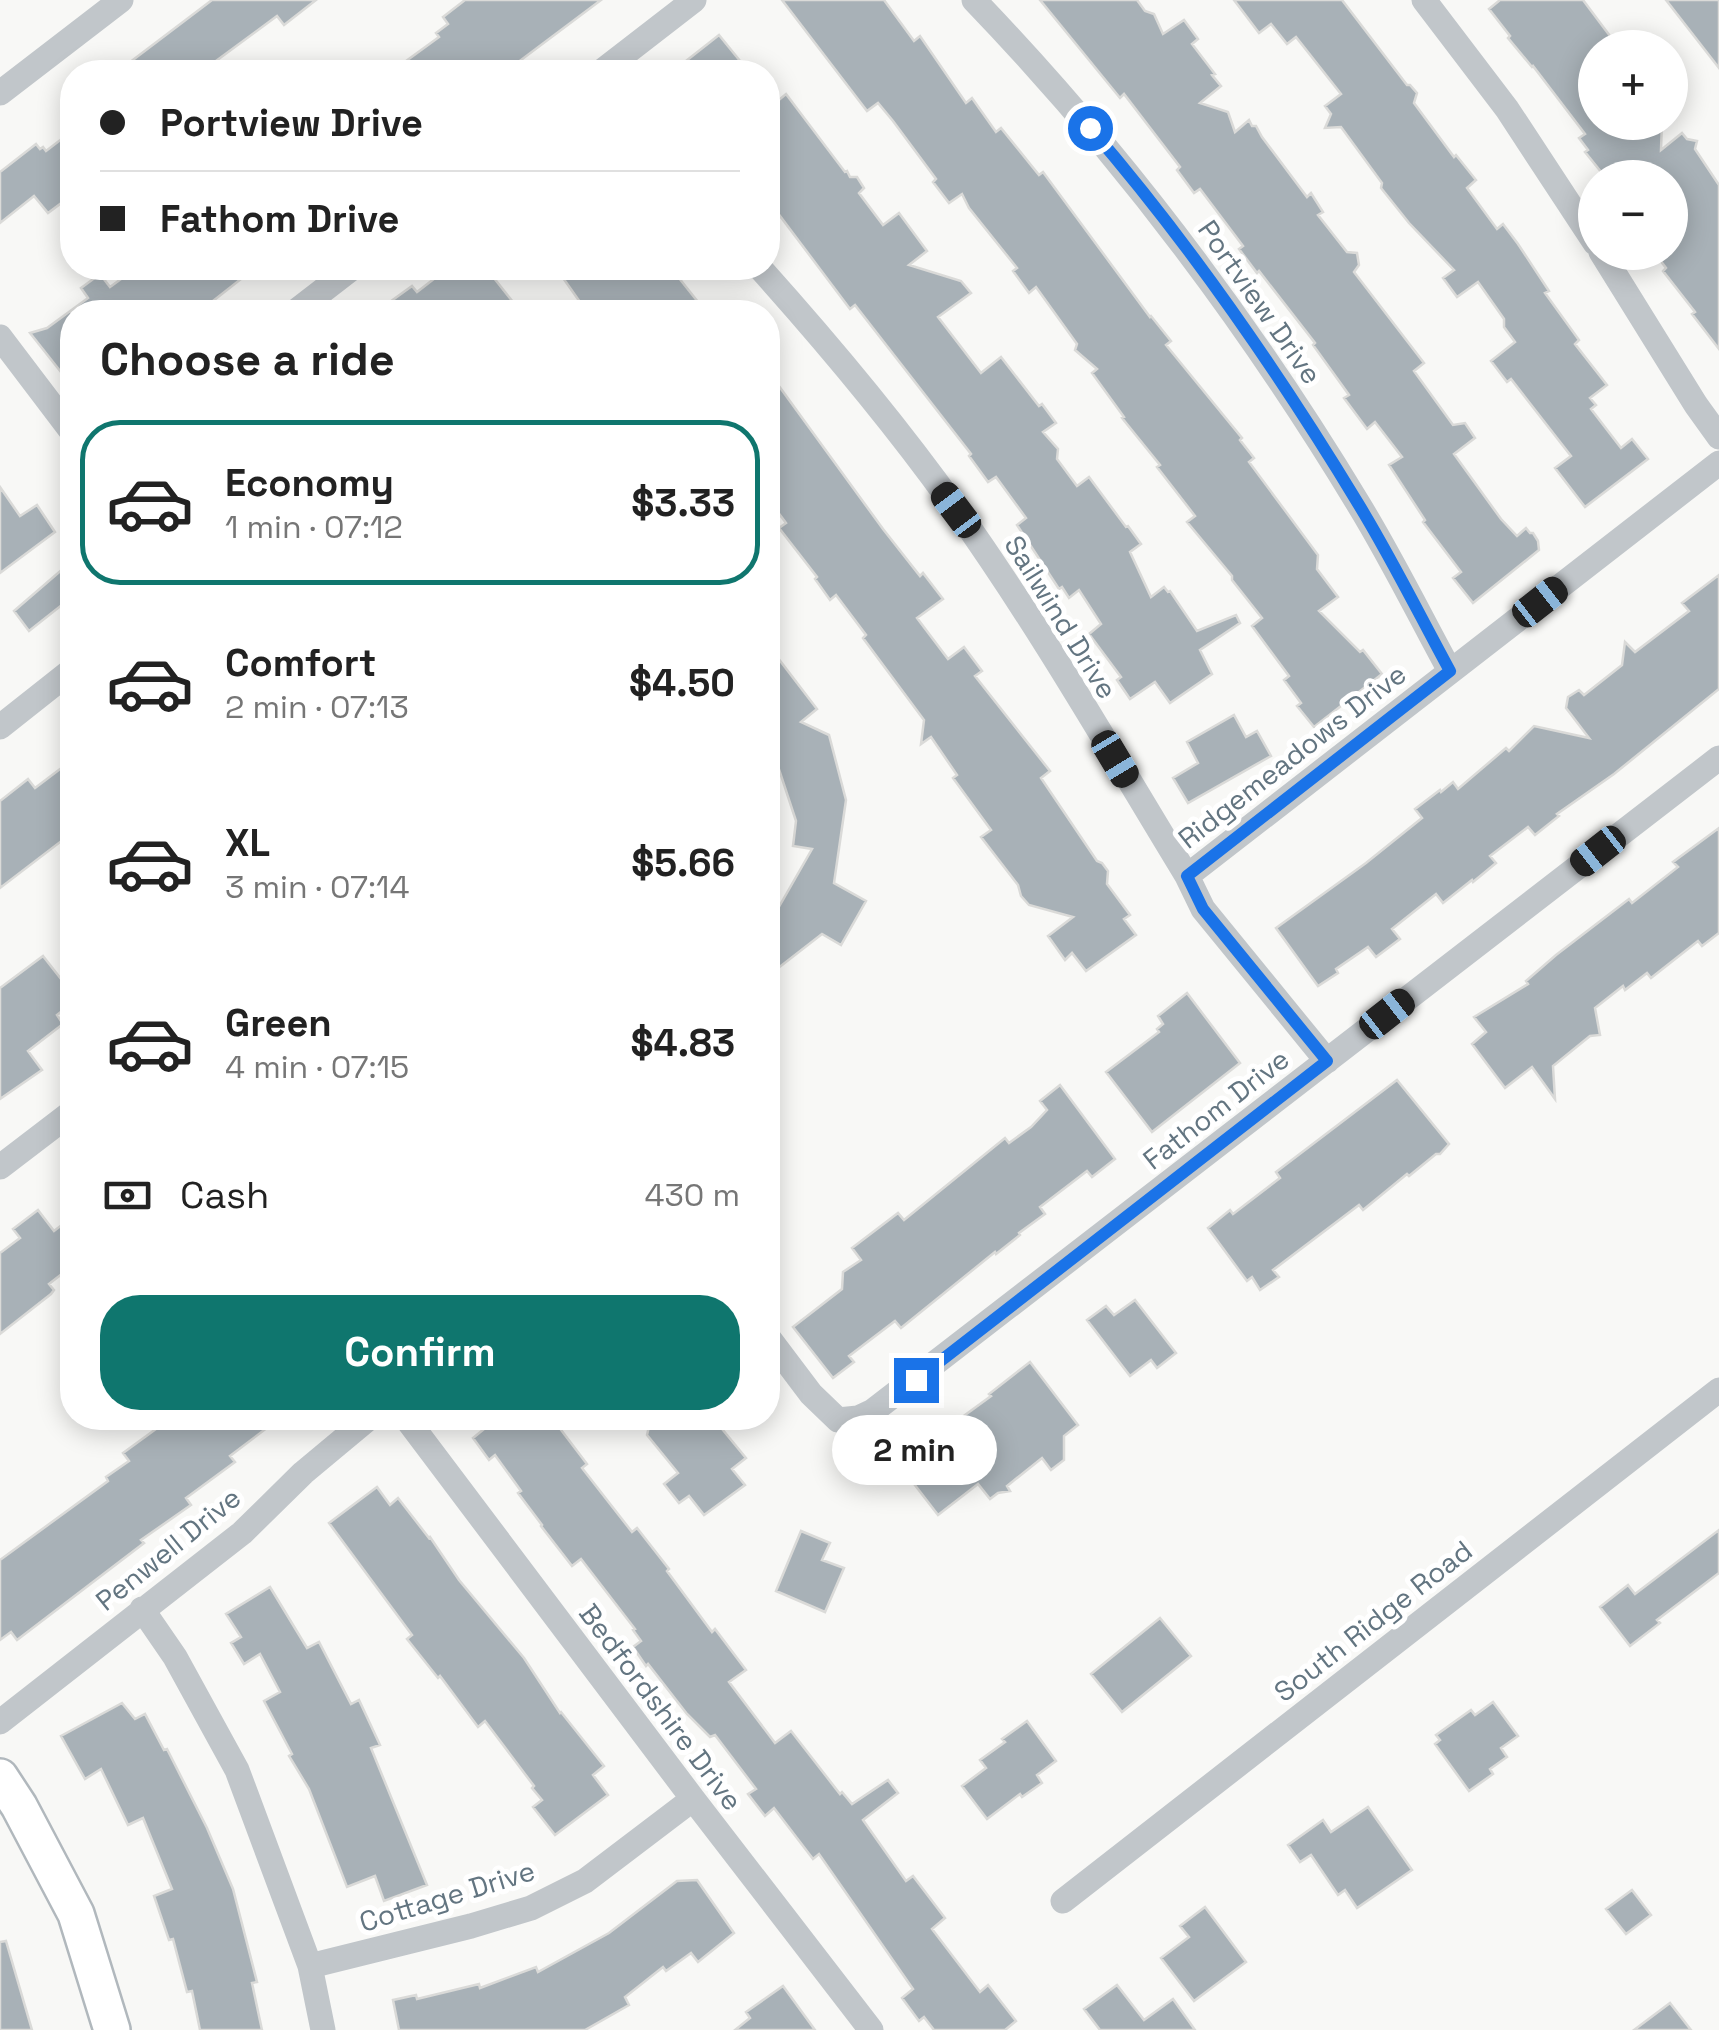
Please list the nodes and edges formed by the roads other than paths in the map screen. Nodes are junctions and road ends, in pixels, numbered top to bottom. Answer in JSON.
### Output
{"nodes":[{"id":1,"x":121,"y":0,"type":"edge"},
{"id":2,"x":694,"y":0,"type":"edge"},
{"id":3,"x":974,"y":0,"type":"edge"},
{"id":4,"x":1424,"y":0,"type":"edge"},
{"id":5,"x":616,"y":60,"type":"edge"},
{"id":6,"x":0,"y":93,"type":"edge"},
{"id":7,"x":1578,"y":217,"type":"edge"},
{"id":8,"x":1612,"y":270,"type":"edge"},
{"id":9,"x":336,"y":280,"type":"edge"},
{"id":10,"x":770,"y":280,"type":"edge"},
{"id":11,"x":311,"y":300,"type":"edge"},
{"id":12,"x":0,"y":337,"type":"edge"},
{"id":13,"x":60,"y":416,"type":"edge"},
{"id":14,"x":1719,"y":437,"type":"edge"},
{"id":15,"x":1719,"y":463,"type":"edge"},
{"id":16,"x":1450,"y":671,"type":"junction"},
{"id":17,"x":60,"y":680,"type":"edge"},
{"id":18,"x":0,"y":727,"type":"edge"},
{"id":19,"x":1719,"y":758,"type":"edge"},
{"id":20,"x":1187,"y":876,"type":"junction"},
{"id":21,"x":1327,"y":1061,"type":"junction"},
{"id":22,"x":60,"y":1121,"type":"edge"},
{"id":23,"x":0,"y":1167,"type":"edge"},
{"id":24,"x":780,"y":1354,"type":"edge"},
{"id":25,"x":1719,"y":1390,"type":"edge"},
{"id":26,"x":355,"y":1430,"type":"edge"},
{"id":27,"x":415,"y":1430,"type":"edge"},
{"id":28,"x":142,"y":1610,"type":"junction"},
{"id":29,"x":0,"y":1722,"type":"edge"},
{"id":30,"x":0,"y":1777,"type":"edge"},
{"id":31,"x":693,"y":1799,"type":"junction"},
{"id":32,"x":1063,"y":1900,"type":"dead end"},
{"id":33,"x":310,"y":1966,"type":"junction"},
{"id":34,"x":112,"y":2030,"type":"edge"},
{"id":35,"x":323,"y":2030,"type":"edge"},
{"id":36,"x":871,"y":2030,"type":"edge"}],
"edges":[{"from":1,"to":6,"type":"street"},
{"from":2,"to":5,"type":"street"},
{"from":3,"to":16,"type":"street","name":"Portview Drive"},
{"from":4,"to":7,"type":"street"},
{"from":8,"to":14,"type":"street"},
{"from":9,"to":11,"type":"street"},
{"from":10,"to":20,"type":"street","name":"Sailwind Drive"},
{"from":12,"to":13,"type":"street"},
{"from":15,"to":16,"type":"street","name":"Ridgemeadows Drive"},
{"from":16,"to":20,"type":"street","name":"Ridgemeadows Drive"},
{"from":17,"to":18,"type":"street"},
{"from":19,"to":21,"type":"street","name":"Fathom Drive"},
{"from":20,"to":21,"type":"street","name":"Sailwind Drive"},
{"from":21,"to":24,"type":"street","name":"Fathom Drive"},
{"from":22,"to":23,"type":"street"},
{"from":25,"to":32,"type":"street","name":"South Ridge Road"},
{"from":26,"to":28,"type":"street","name":"Penwell Drive"},
{"from":27,"to":31,"type":"street","name":"Bedfordshire Drive"},
{"from":28,"to":29,"type":"street","name":"Penwell Drive"},
{"from":28,"to":33,"type":"street"},
{"from":30,"to":34,"type":"main road"},
{"from":31,"to":33,"type":"street","name":"Cottage Drive"},
{"from":31,"to":36,"type":"street","name":"Bedfordshire Drive"},
{"from":33,"to":35,"type":"street"}]}
